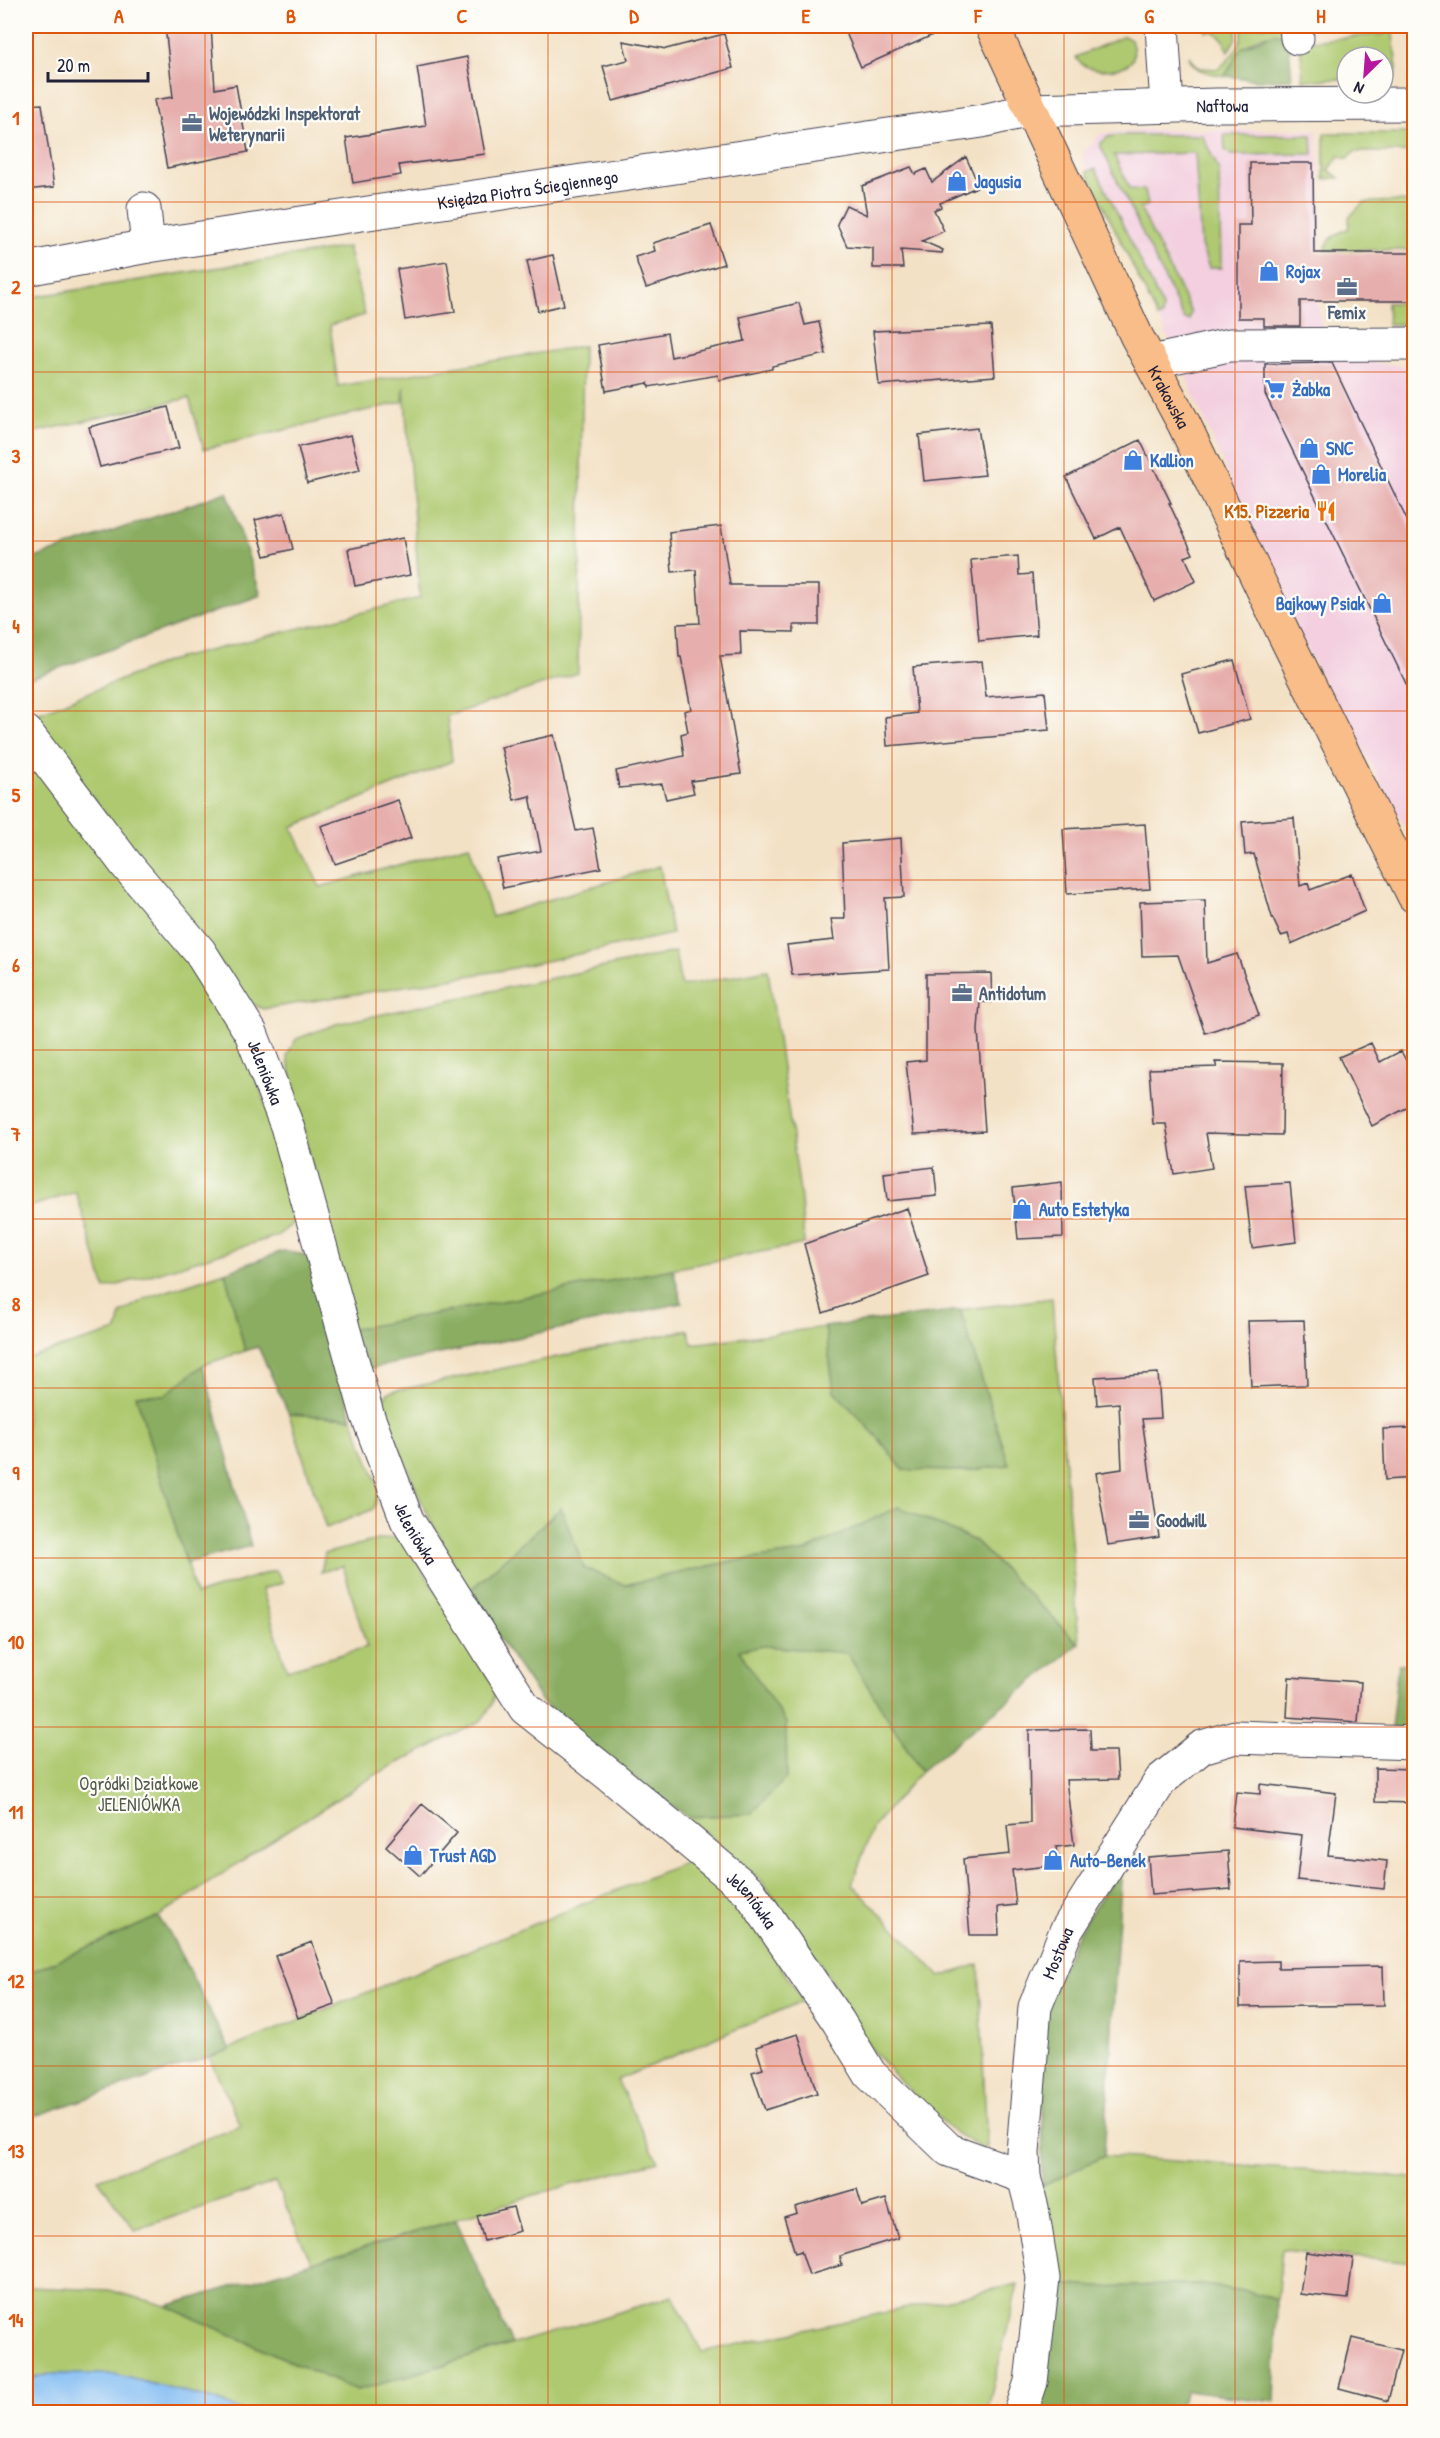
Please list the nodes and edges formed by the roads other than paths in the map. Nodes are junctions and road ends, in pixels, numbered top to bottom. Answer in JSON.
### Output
{"nodes":[{"id":1,"x":992,"y":26,"type":"edge"},
{"id":2,"x":1162,"y":26,"type":"edge"},
{"id":3,"x":1414,"y":104,"type":"edge"},
{"id":4,"x":1167,"y":106,"type":"junction"},
{"id":5,"x":1030,"y":110,"type":"junction"},
{"id":6,"x":144,"y":209,"type":"dead end"},
{"id":7,"x":148,"y":246,"type":"junction"},
{"id":8,"x":26,"y":269,"type":"edge"},
{"id":9,"x":1414,"y":344,"type":"edge"},
{"id":10,"x":1151,"y":362,"type":"junction"},
{"id":11,"x":26,"y":732,"type":"edge"},
{"id":12,"x":1414,"y":896,"type":"edge"},
{"id":13,"x":1414,"y":1743,"type":"edge"},
{"id":14,"x":1024,"y":2177,"type":"junction"},
{"id":15,"x":1021,"y":2412,"type":"edge"}],
"edges":[{"from":1,"to":5,"type":"main road","name":"Krakowska"},
{"from":2,"to":4,"type":"street"},
{"from":3,"to":4,"type":"street","name":"Naftowa"},
{"from":4,"to":5,"type":"street","name":"Naftowa"},
{"from":5,"to":7,"type":"street","name":"Księdza Piotra Ściegiennego"},
{"from":5,"to":10,"type":"main road","name":"Krakowska"},
{"from":6,"to":7,"type":"street"},
{"from":7,"to":8,"type":"street","name":"Księdza Piotra Ściegiennego"},
{"from":9,"to":10,"type":"street"},
{"from":10,"to":12,"type":"main road","name":"Krakowska"},
{"from":11,"to":14,"type":"street","name":"Jeleniówka"},
{"from":13,"to":14,"type":"street","name":"Mostowa"},
{"from":14,"to":15,"type":"street","name":"Mostowa"}]}
